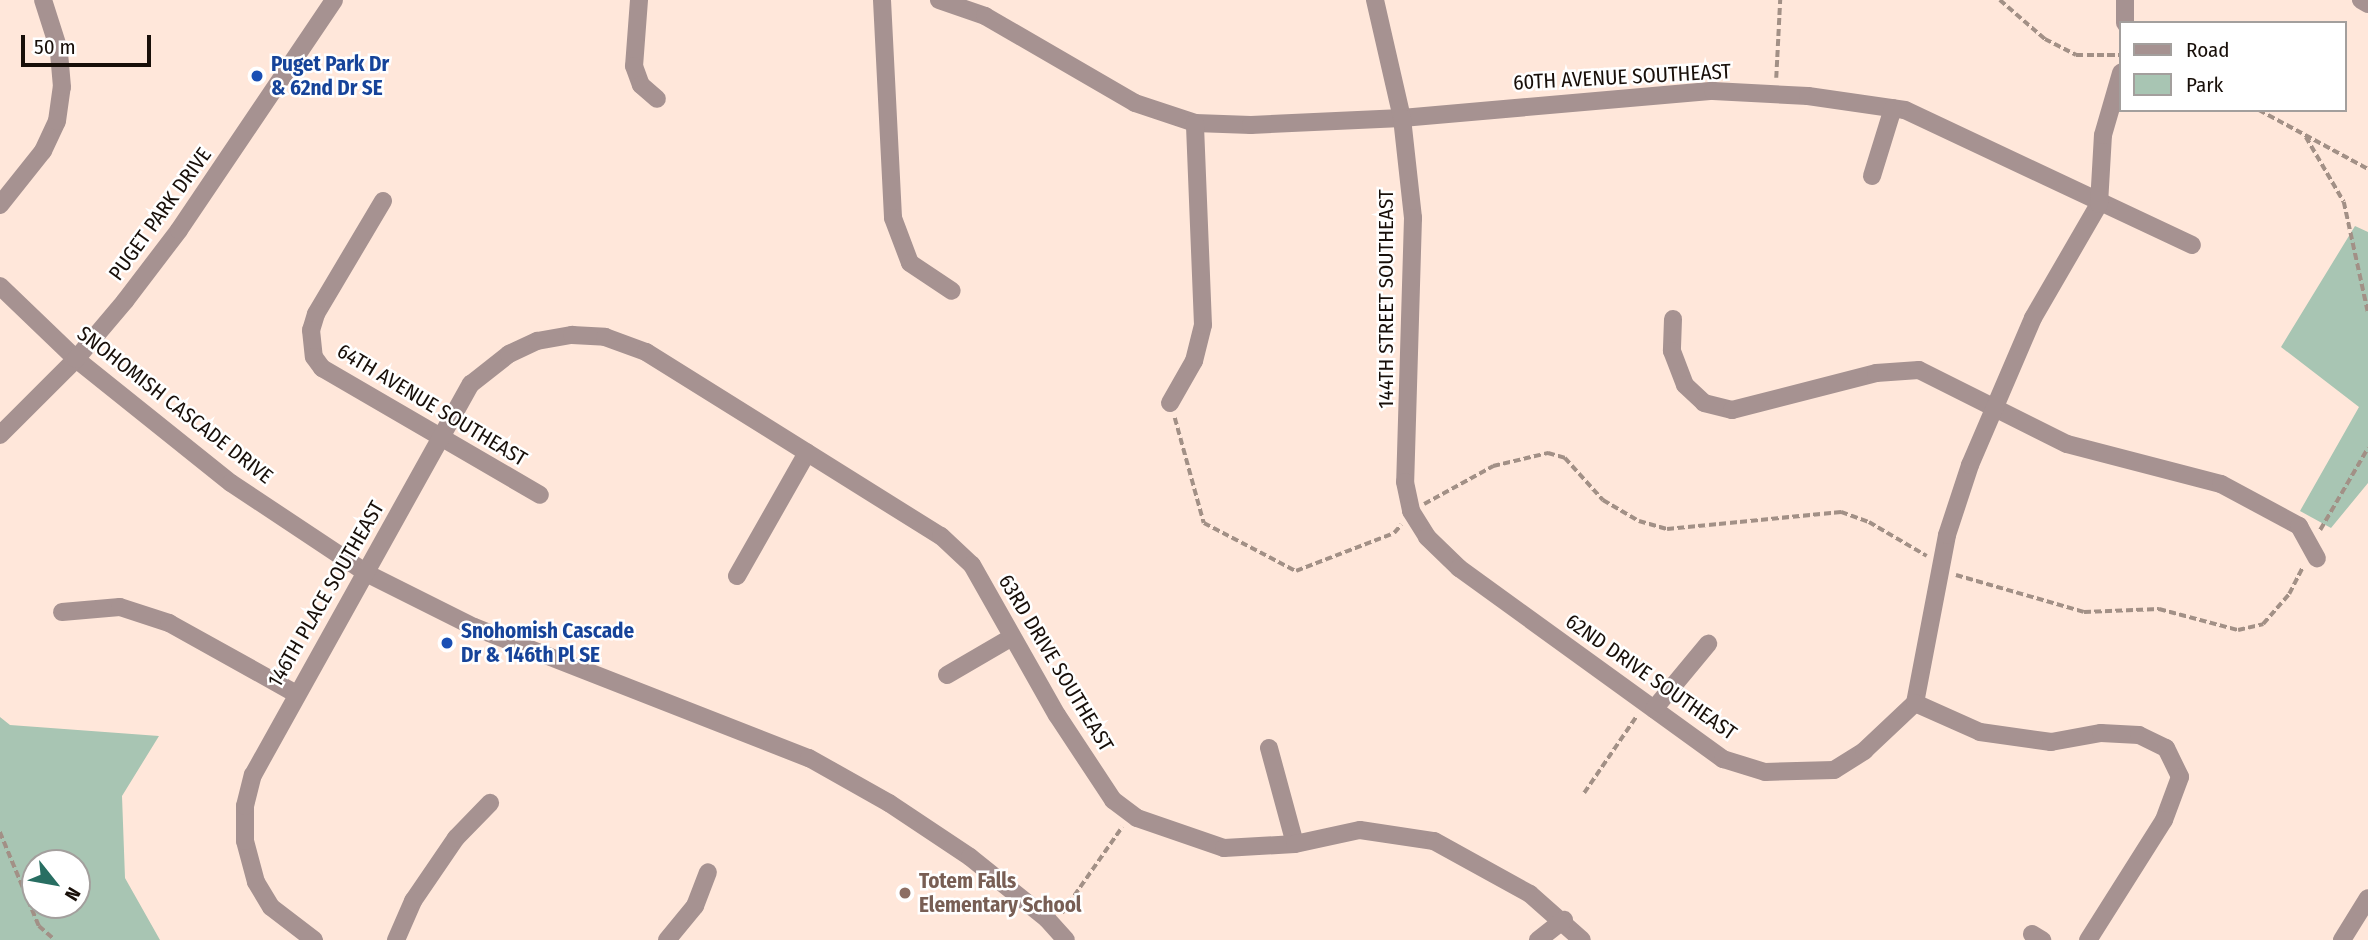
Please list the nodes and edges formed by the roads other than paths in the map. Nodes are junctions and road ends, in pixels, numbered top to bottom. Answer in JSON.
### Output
{"nodes":[{"id":1,"x":43,"y":0,"type":"edge"},
{"id":2,"x":334,"y":0,"type":"edge"},
{"id":3,"x":639,"y":0,"type":"edge"},
{"id":4,"x":882,"y":0,"type":"edge"},
{"id":5,"x":939,"y":0,"type":"edge"},
{"id":6,"x":1375,"y":0,"type":"edge"},
{"id":7,"x":2125,"y":0,"type":"edge"},
{"id":8,"x":2361,"y":0,"type":"edge"},
{"id":9,"x":2368,"y":4,"type":"edge"},
{"id":10,"x":2126,"y":21,"type":"edge"},
{"id":11,"x":2120,"y":76,"type":"edge"},
{"id":12,"x":657,"y":99,"type":"dead end"},
{"id":13,"x":1893,"y":108,"type":"junction"},
{"id":14,"x":1402,"y":118,"type":"junction"},
{"id":15,"x":1195,"y":123,"type":"junction"},
{"id":16,"x":1872,"y":176,"type":"dead end"},
{"id":17,"x":383,"y":201,"type":"dead end"},
{"id":18,"x":2099,"y":204,"type":"junction"},
{"id":19,"x":0,"y":205,"type":"edge"},
{"id":20,"x":2192,"y":245,"type":"dead end"},
{"id":21,"x":0,"y":286,"type":"edge"},
{"id":22,"x":952,"y":291,"type":"dead end"},
{"id":23,"x":1673,"y":319,"type":"dead end"},
{"id":24,"x":509,"y":354,"type":"joint"},
{"id":25,"x":76,"y":359,"type":"junction"},
{"id":26,"x":1170,"y":403,"type":"road end"},
{"id":27,"x":1994,"y":405,"type":"junction"},
{"id":28,"x":0,"y":435,"type":"edge"},
{"id":29,"x":439,"y":437,"type":"junction"},
{"id":30,"x":807,"y":453,"type":"junction"},
{"id":31,"x":1405,"y":482,"type":"joint"},
{"id":32,"x":540,"y":495,"type":"dead end"},
{"id":33,"x":2314,"y":553,"type":"road end"},
{"id":34,"x":368,"y":574,"type":"junction"},
{"id":35,"x":737,"y":576,"type":"dead end"},
{"id":36,"x":61,"y":612,"type":"dead end"},
{"id":37,"x":1012,"y":638,"type":"junction"},
{"id":38,"x":1708,"y":644,"type":"dead end"},
{"id":39,"x":947,"y":675,"type":"dead end"},
{"id":40,"x":295,"y":693,"type":"junction"},
{"id":41,"x":1915,"y":703,"type":"junction"},
{"id":42,"x":1654,"y":709,"type":"junction"},
{"id":43,"x":1269,"y":748,"type":"dead end"},
{"id":44,"x":490,"y":803,"type":"dead end"},
{"id":45,"x":1296,"y":844,"type":"junction"},
{"id":46,"x":708,"y":872,"type":"dead end"},
{"id":47,"x":2368,"y":898,"type":"edge"},
{"id":48,"x":1564,"y":920,"type":"junction"},
{"id":49,"x":314,"y":940,"type":"edge"},
{"id":50,"x":396,"y":940,"type":"edge"},
{"id":51,"x":667,"y":940,"type":"edge"},
{"id":52,"x":1066,"y":940,"type":"edge"},
{"id":53,"x":1538,"y":940,"type":"edge"},
{"id":54,"x":1581,"y":940,"type":"edge"},
{"id":55,"x":2088,"y":940,"type":"edge"},
{"id":56,"x":2342,"y":940,"type":"edge"}],
"edges":[{"from":1,"to":19,"type":"street"},
{"from":2,"to":25,"type":"street","name":"PUGET PARK DRIVE"},
{"from":3,"to":12,"type":"street"},
{"from":4,"to":22,"type":"street"},
{"from":5,"to":15,"type":"street"},
{"from":6,"to":14,"type":"street","name":"144TH STREET SOUTHEAST"},
{"from":7,"to":10,"type":"street"},
{"from":8,"to":9,"type":"street"},
{"from":11,"to":18,"type":"street"},
{"from":13,"to":14,"type":"street","name":"60TH AVENUE SOUTHEAST"},
{"from":13,"to":16,"type":"street"},
{"from":13,"to":18,"type":"street","name":"60TH AVENUE SOUTHEAST"},
{"from":14,"to":15,"type":"street"},
{"from":14,"to":31,"type":"street","name":"144TH STREET SOUTHEAST"},
{"from":15,"to":26,"type":"street"},
{"from":17,"to":29,"type":"street","name":"64TH AVENUE SOUTHEAST"},
{"from":18,"to":20,"type":"street","name":"60TH AVENUE SOUTHEAST"},
{"from":18,"to":27,"type":"street"},
{"from":21,"to":25,"type":"street","name":"SNOHOMISH CASCADE DRIVE"},
{"from":23,"to":27,"type":"street"},
{"from":24,"to":29,"type":"street","name":"146TH PLACE SOUTHEAST"},
{"from":24,"to":30,"type":"street","name":"63RD DRIVE SOUTHEAST"},
{"from":25,"to":28,"type":"street","name":"PUGET PARK DRIVE"},
{"from":25,"to":34,"type":"street","name":"SNOHOMISH CASCADE DRIVE"},
{"from":27,"to":33,"type":"street"},
{"from":27,"to":41,"type":"street"},
{"from":29,"to":32,"type":"street","name":"64TH AVENUE SOUTHEAST"},
{"from":29,"to":34,"type":"street","name":"146TH PLACE SOUTHEAST"},
{"from":30,"to":35,"type":"street"},
{"from":30,"to":37,"type":"street","name":"63RD DRIVE SOUTHEAST"},
{"from":31,"to":42,"type":"street","name":"62ND DRIVE SOUTHEAST"},
{"from":34,"to":40,"type":"street","name":"146TH PLACE SOUTHEAST"},
{"from":34,"to":52,"type":"street","name":"SNOHOMISH CASCADE DRIVE"},
{"from":36,"to":40,"type":"street"},
{"from":37,"to":39,"type":"street"},
{"from":37,"to":45,"type":"street","name":"63RD DRIVE SOUTHEAST"},
{"from":38,"to":42,"type":"street"},
{"from":40,"to":49,"type":"street","name":"146TH PLACE SOUTHEAST"},
{"from":41,"to":42,"type":"street","name":"62ND DRIVE SOUTHEAST"},
{"from":41,"to":55,"type":"street"},
{"from":43,"to":45,"type":"street"},
{"from":44,"to":50,"type":"street"},
{"from":45,"to":48,"type":"street","name":"63RD DRIVE SOUTHEAST"},
{"from":46,"to":51,"type":"street"},
{"from":47,"to":56,"type":"street"},
{"from":48,"to":53,"type":"street"},
{"from":48,"to":54,"type":"street","name":"63RD DRIVE SOUTHEAST"}]}
